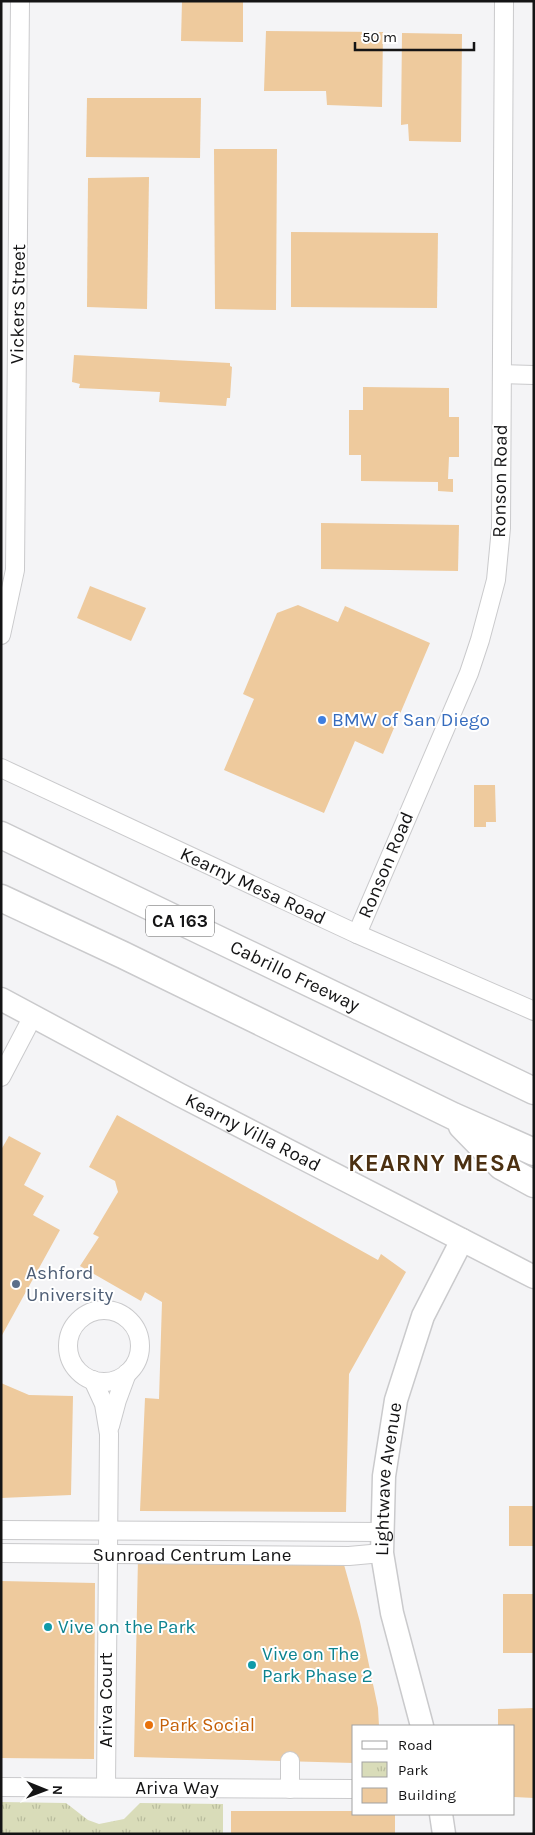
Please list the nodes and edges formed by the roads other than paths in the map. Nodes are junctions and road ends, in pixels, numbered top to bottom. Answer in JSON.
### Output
{"nodes":[{"id":1,"x":20,"y":1,"type":"edge"},
{"id":2,"x":504,"y":1,"type":"edge"},
{"id":3,"x":502,"y":374,"type":"junction"},
{"id":4,"x":534,"y":375,"type":"edge"},
{"id":5,"x":1,"y":635,"type":"edge"},
{"id":6,"x":1,"y":768,"type":"edge"},
{"id":7,"x":1,"y":835,"type":"edge"},
{"id":8,"x":1,"y":898,"type":"edge"},
{"id":9,"x":356,"y":934,"type":"junction"},
{"id":10,"x":3,"y":1003,"type":"edge"},
{"id":11,"x":534,"y":1011,"type":"edge"},
{"id":12,"x":33,"y":1016,"type":"junction"},
{"id":13,"x":448,"y":1050,"type":"junction"},
{"id":14,"x":1,"y":1077,"type":"edge"},
{"id":15,"x":534,"y":1084,"type":"edge"},
{"id":16,"x":534,"y":1091,"type":"edge"},
{"id":17,"x":453,"y":1116,"type":"junction"},
{"id":18,"x":534,"y":1152,"type":"edge"},
{"id":19,"x":534,"y":1184,"type":"edge"},
{"id":20,"x":462,"y":1240,"type":"junction"},
{"id":21,"x":534,"y":1277,"type":"edge"},
{"id":22,"x":127,"y":1373,"type":"junction"},
{"id":23,"x":93,"y":1380,"type":"junction"},
{"id":24,"x":109,"y":1434,"type":"junction"},
{"id":25,"x":1,"y":1530,"type":"edge"},
{"id":26,"x":109,"y":1530,"type":"junction"},
{"id":27,"x":382,"y":1542,"type":"junction"},
{"id":28,"x":1,"y":1553,"type":"edge"},
{"id":29,"x":107,"y":1554,"type":"junction"},
{"id":30,"x":422,"y":1725,"type":"edge"},
{"id":31,"x":290,"y":1761,"type":"dead end"},
{"id":32,"x":1,"y":1787,"type":"edge"},
{"id":33,"x":106,"y":1787,"type":"junction"},
{"id":34,"x":352,"y":1789,"type":"edge"},
{"id":35,"x":297,"y":1793,"type":"junction"},
{"id":36,"x":441,"y":1815,"type":"edge"},
{"id":37,"x":444,"y":1834,"type":"edge"}],
"edges":[{"from":1,"to":5,"type":"street","name":"Vickers Street"},
{"from":2,"to":3,"type":"street","name":"Ronson Road"},
{"from":3,"to":4,"type":"street"},
{"from":3,"to":9,"type":"street","name":"Ronson Road"},
{"from":6,"to":9,"type":"street","name":"Kearny Mesa Road"},
{"from":7,"to":13,"type":"highway","name":"Cabrillo Freeway","number":"CA 163"},
{"from":8,"to":17,"type":"highway","number":"CA 163"},
{"from":9,"to":11,"type":"street","name":"Kearny Mesa Road"},
{"from":10,"to":12,"type":"main road","name":"Kearny Villa Road"},
{"from":12,"to":14,"type":"street"},
{"from":12,"to":20,"type":"main road","name":"Kearny Villa Road"},
{"from":13,"to":15,"type":"highway"},
{"from":13,"to":16,"type":"highway","name":"Cabrillo Freeway","number":"CA 163"},
{"from":17,"to":18,"type":"highway","number":"CA 163"},
{"from":17,"to":19,"type":"highway"},
{"from":20,"to":21,"type":"main road","name":"Kearny Villa Road"},
{"from":20,"to":27,"type":"main road","name":"Lightwave Avenue"},
{"from":22,"to":23,"type":"street"},
{"from":22,"to":23,"type":"street","name":"Ariva Court"},
{"from":22,"to":24,"type":"street","name":"Ariva Court"},
{"from":23,"to":24,"type":"street","name":"Ariva Court"},
{"from":24,"to":26,"type":"street","name":"Ariva Court"},
{"from":25,"to":26,"type":"street","name":"Sunroad Centrum Lane"},
{"from":26,"to":27,"type":"street","name":"Sunroad Centrum Lane"},
{"from":26,"to":29,"type":"street","name":"Ariva Court"},
{"from":27,"to":29,"type":"street","name":"Sunroad Centrum Lane"},
{"from":27,"to":30,"type":"main road","name":"Lightwave Avenue"},
{"from":28,"to":29,"type":"street","name":"Sunroad Centrum Lane"},
{"from":29,"to":33,"type":"street","name":"Ariva Court"},
{"from":31,"to":35,"type":"street"},
{"from":32,"to":33,"type":"street","name":"Ariva Way"},
{"from":33,"to":35,"type":"street","name":"Ariva Way"},
{"from":34,"to":35,"type":"street","name":"Ariva Way"},
{"from":36,"to":37,"type":"main road"}]}
